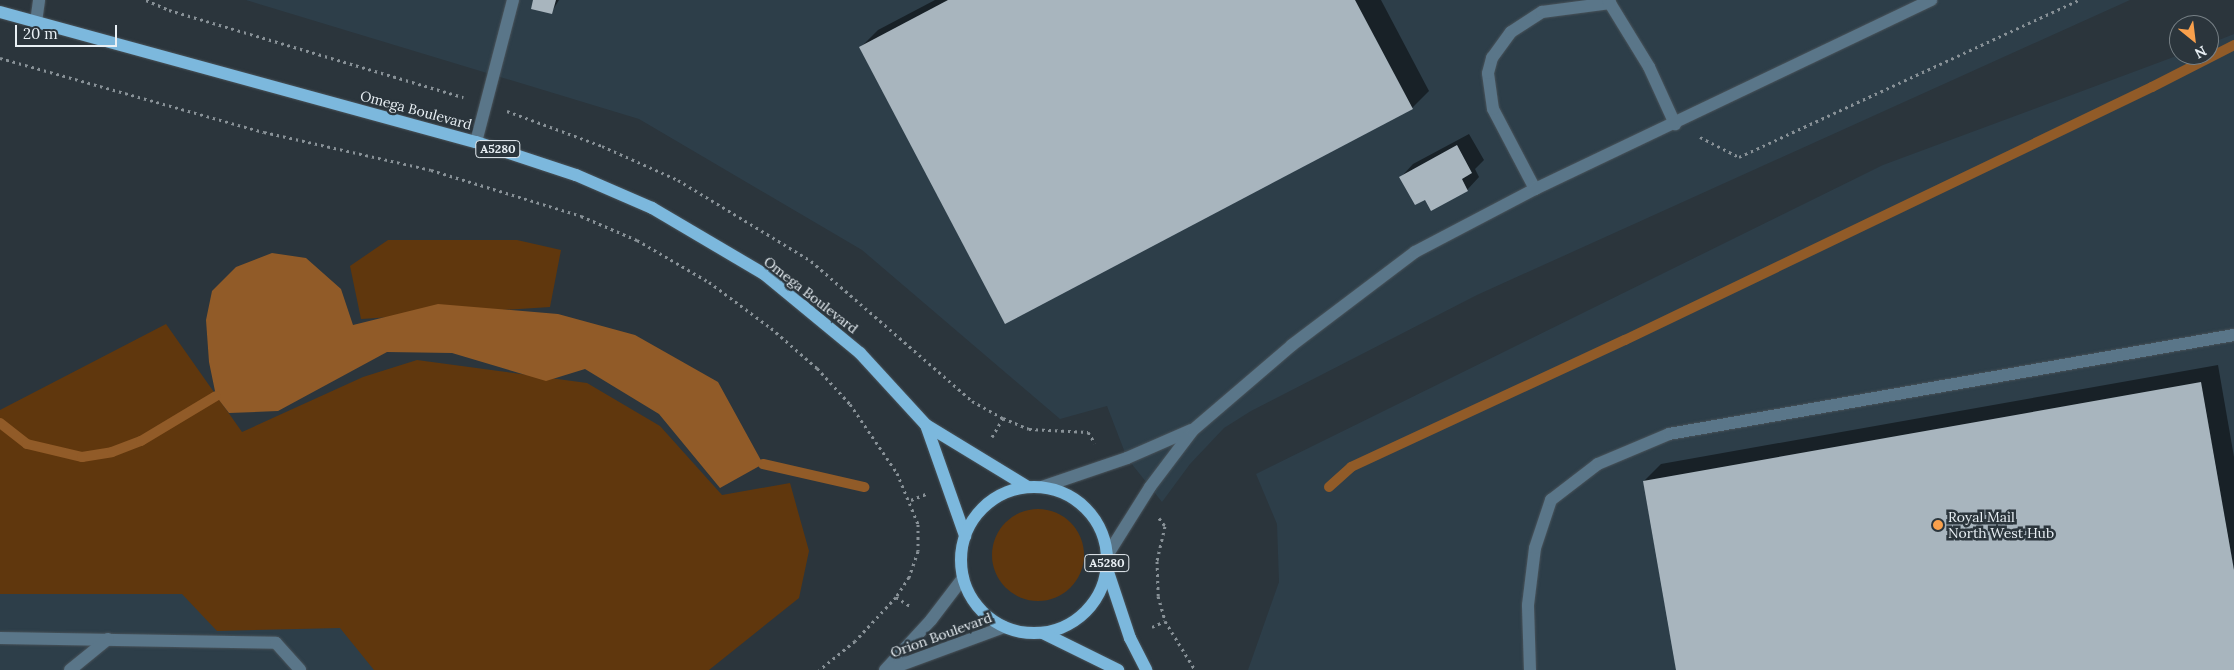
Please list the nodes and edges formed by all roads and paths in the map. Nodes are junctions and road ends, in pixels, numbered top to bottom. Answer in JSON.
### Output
{"nodes":[{"id":1,"x":39,"y":0,"type":"edge"},
{"id":2,"x":146,"y":0,"type":"edge"},
{"id":3,"x":513,"y":0,"type":"edge"},
{"id":4,"x":1931,"y":0,"type":"edge"},
{"id":5,"x":2079,"y":0,"type":"edge"},
{"id":6,"x":1609,"y":1,"type":"edge"},
{"id":7,"x":0,"y":12,"type":"edge"},
{"id":8,"x":36,"y":22,"type":"junction"},
{"id":9,"x":0,"y":58,"type":"edge"},
{"id":10,"x":456,"y":94,"type":"dead end"},
{"id":11,"x":517,"y":114,"type":"dead end"},
{"id":12,"x":1675,"y":124,"type":"junction"},
{"id":13,"x":476,"y":142,"type":"junction"},
{"id":14,"x":1534,"y":190,"type":"junction"},
{"id":15,"x":2234,"y":335,"type":"edge"},
{"id":16,"x":926,"y":424,"type":"junction"},
{"id":17,"x":1193,"y":430,"type":"junction"},
{"id":18,"x":1092,"y":440,"type":"dead end"},
{"id":19,"x":1028,"y":487,"type":"junction"},
{"id":20,"x":1042,"y":487,"type":"junction"},
{"id":21,"x":1165,"y":526,"type":"dead end"},
{"id":22,"x":965,"y":536,"type":"junction"},
{"id":23,"x":1108,"y":554,"type":"junction"},
{"id":24,"x":1107,"y":569,"type":"junction"},
{"id":25,"x":963,"y":578,"type":"junction"},
{"id":26,"x":1004,"y":627,"type":"junction"},
{"id":27,"x":1043,"y":633,"type":"junction"},
{"id":28,"x":0,"y":638,"type":"edge"},
{"id":29,"x":108,"y":639,"type":"junction"},
{"id":30,"x":70,"y":670,"type":"edge"},
{"id":31,"x":300,"y":670,"type":"edge"},
{"id":32,"x":819,"y":670,"type":"edge"},
{"id":33,"x":886,"y":670,"type":"edge"},
{"id":34,"x":1118,"y":670,"type":"edge"},
{"id":35,"x":1146,"y":670,"type":"edge"},
{"id":36,"x":1195,"y":670,"type":"edge"},
{"id":37,"x":1530,"y":670,"type":"edge"}],
"edges":[{"from":1,"to":8,"type":"street"},
{"from":2,"to":10,"type":"path"},
{"from":3,"to":13,"type":"street"},
{"from":4,"to":12,"type":"street"},
{"from":5,"to":12,"type":"path"},
{"from":6,"to":12,"type":"street"},
{"from":6,"to":14,"type":"street"},
{"from":7,"to":8,"type":"main road","name":"Omega Boulevard","number":"A5280"},
{"from":8,"to":13,"type":"main road","name":"Omega Boulevard","number":"A5280"},
{"from":9,"to":32,"type":"path"},
{"from":11,"to":18,"type":"path"},
{"from":12,"to":14,"type":"street"},
{"from":13,"to":16,"type":"main road","name":"Omega Boulevard","number":"A5280"},
{"from":14,"to":17,"type":"street"},
{"from":15,"to":37,"type":"street"},
{"from":16,"to":19,"type":"main road","name":"Omega Boulevard","number":"A5280"},
{"from":16,"to":22,"type":"main road","name":"Omega Boulevard","number":"A5280"},
{"from":17,"to":20,"type":"street"},
{"from":17,"to":23,"type":"street"},
{"from":19,"to":20,"type":"main road","number":"A5280"},
{"from":19,"to":22,"type":"main road","number":"A5280"},
{"from":20,"to":23,"type":"main road","number":"A5280"},
{"from":21,"to":36,"type":"path"},
{"from":22,"to":25,"type":"main road","number":"A5280"},
{"from":23,"to":24,"type":"main road","number":"A5280"},
{"from":24,"to":27,"type":"main road","number":"A5280"},
{"from":24,"to":35,"type":"main road","number":"A5280"},
{"from":25,"to":26,"type":"main road","number":"A5280"},
{"from":25,"to":33,"type":"street","name":"Orion Boulevard"},
{"from":26,"to":27,"type":"main road","number":"A5280"},
{"from":26,"to":33,"type":"street","name":"Orion Boulevard"},
{"from":27,"to":34,"type":"main road","number":"A5280"},
{"from":28,"to":29,"type":"street"},
{"from":29,"to":30,"type":"street"},
{"from":29,"to":31,"type":"street"}]}
